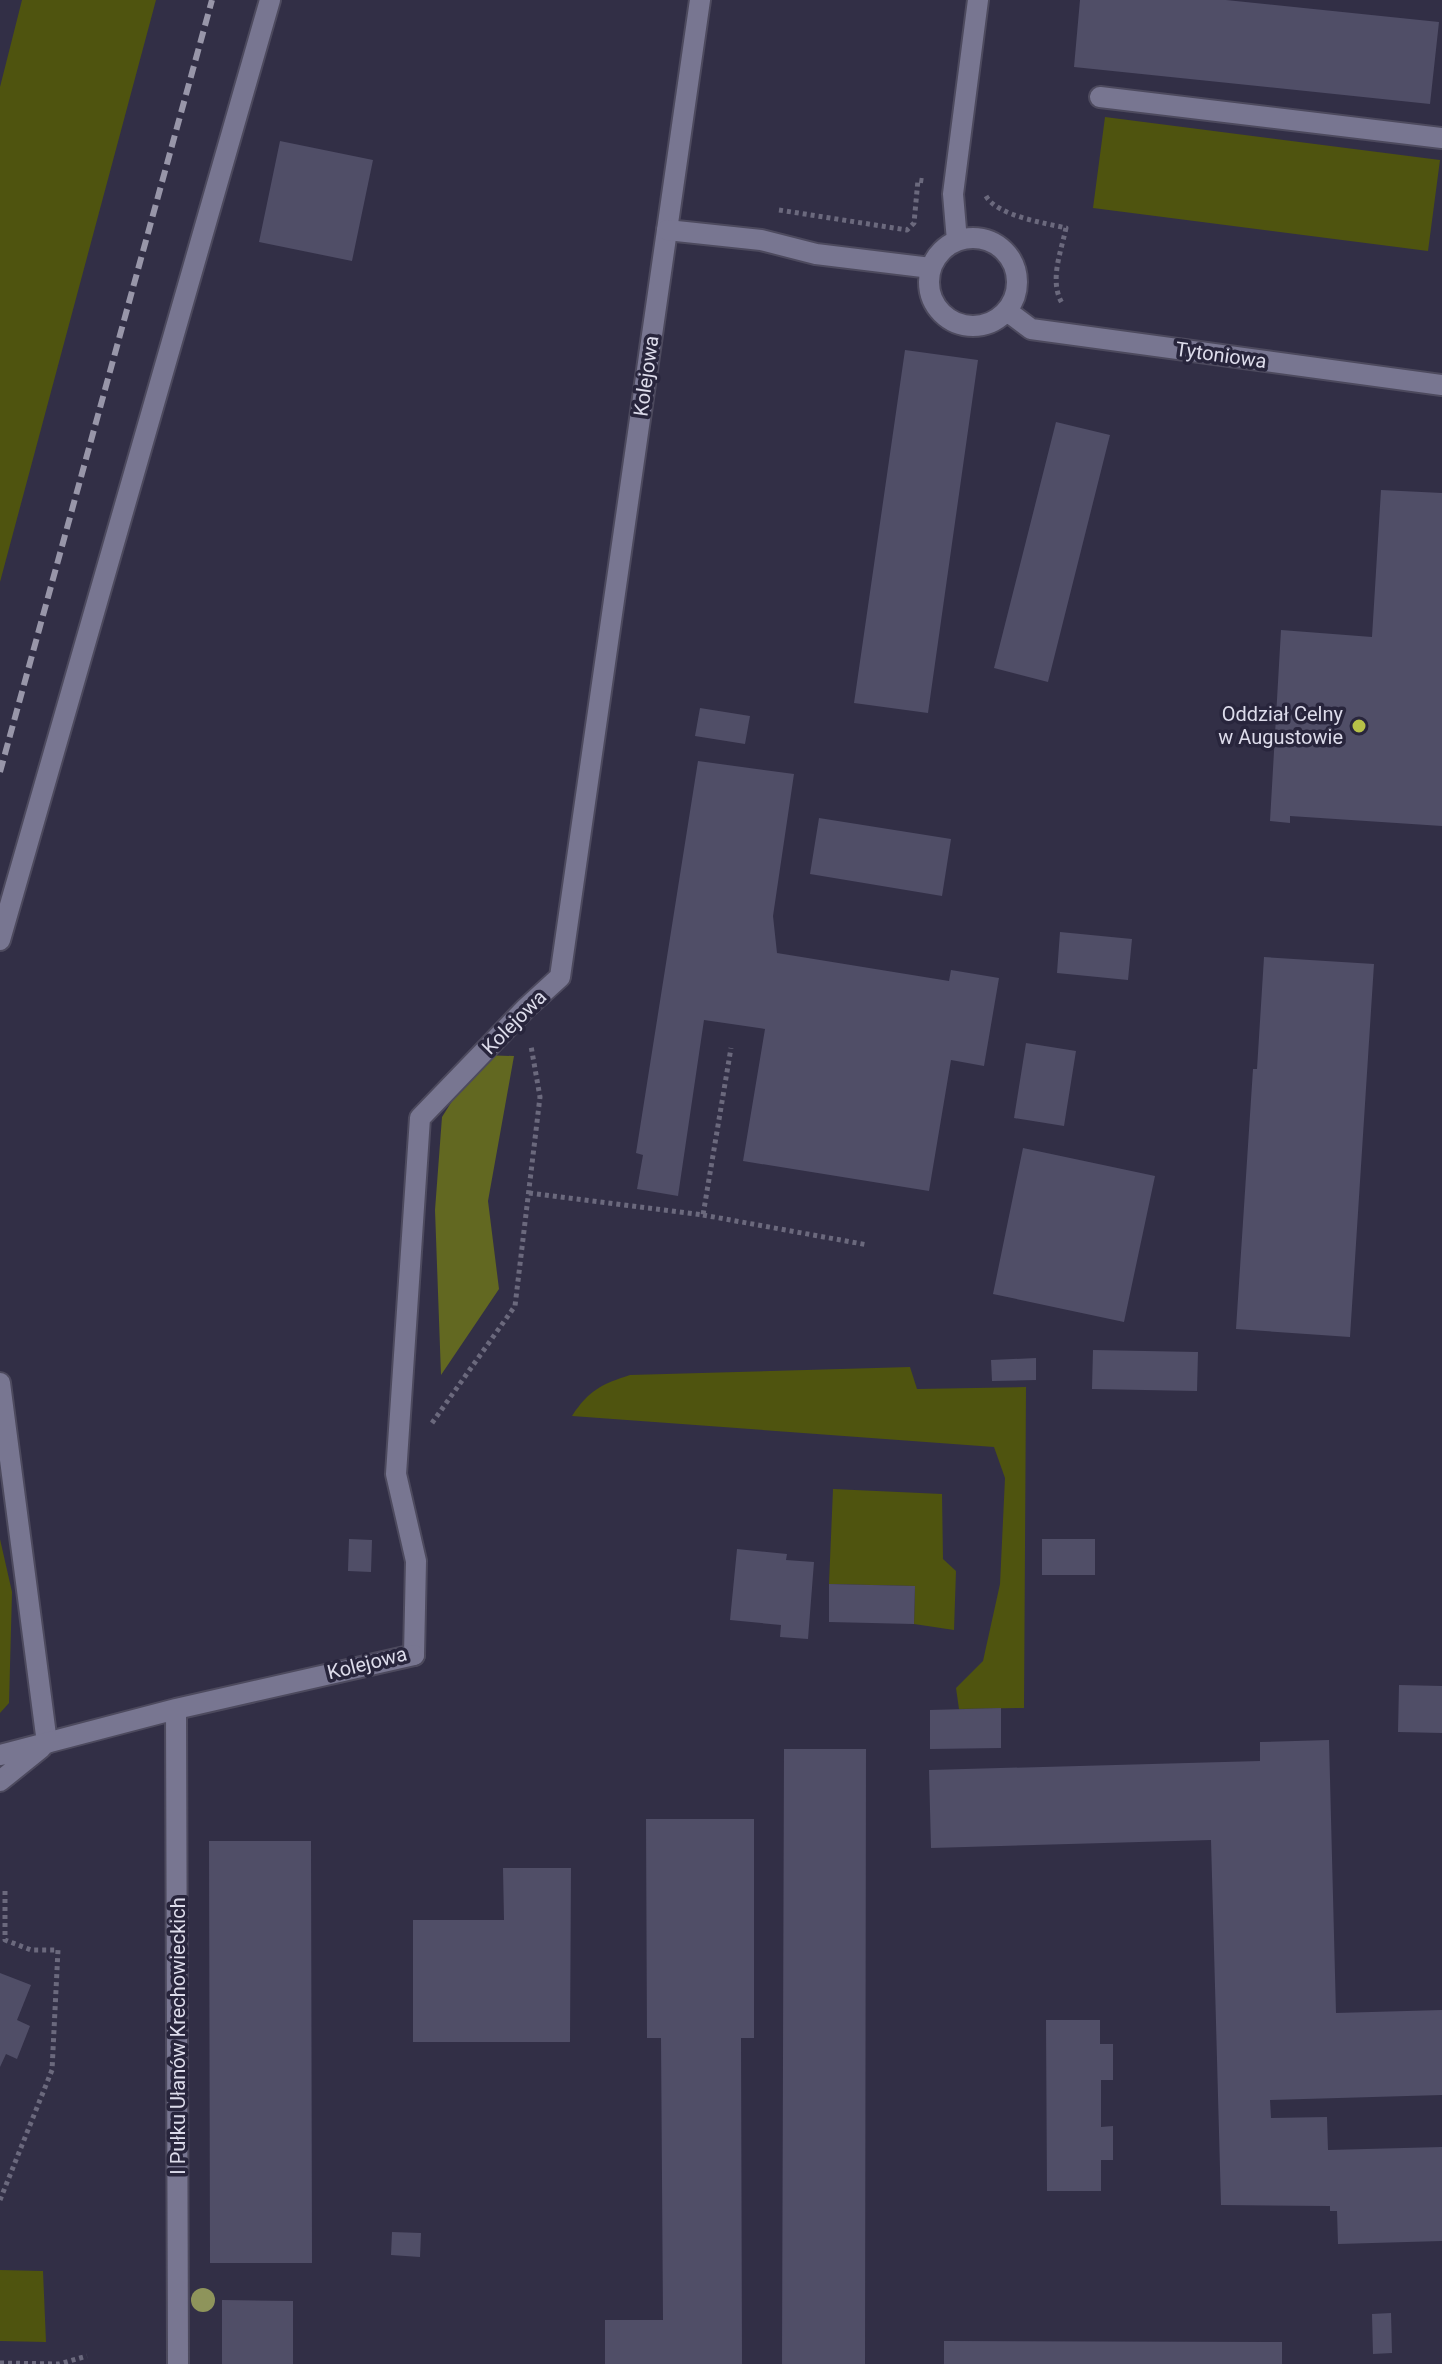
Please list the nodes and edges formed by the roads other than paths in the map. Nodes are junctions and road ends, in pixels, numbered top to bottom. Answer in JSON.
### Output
{"nodes":[{"id":1,"x":270,"y":0,"type":"edge"},
{"id":2,"x":700,"y":0,"type":"edge"},
{"id":3,"x":978,"y":0,"type":"edge"},
{"id":4,"x":1100,"y":97,"type":"dead end"},
{"id":5,"x":1442,"y":138,"type":"edge"},
{"id":6,"x":667,"y":230,"type":"junction"},
{"id":7,"x":957,"y":241,"type":"junction"},
{"id":8,"x":931,"y":268,"type":"junction"},
{"id":9,"x":1007,"y":311,"type":"junction"},
{"id":10,"x":1442,"y":385,"type":"edge"},
{"id":11,"x":0,"y":940,"type":"edge"},
{"id":12,"x":0,"y":1383,"type":"edge"},
{"id":13,"x":176,"y":1709,"type":"junction"},
{"id":14,"x":47,"y":1743,"type":"junction"},
{"id":15,"x":0,"y":1755,"type":"edge"},
{"id":16,"x":0,"y":1781,"type":"edge"},
{"id":17,"x":178,"y":2364,"type":"edge"}],
"edges":[{"from":1,"to":11,"type":"street"},
{"from":2,"to":6,"type":"street","name":"Kolejowa"},
{"from":3,"to":7,"type":"street"},
{"from":4,"to":5,"type":"street"},
{"from":6,"to":8,"type":"street"},
{"from":6,"to":13,"type":"street","name":"Kolejowa"},
{"from":7,"to":8,"type":"street"},
{"from":7,"to":9,"type":"street"},
{"from":8,"to":9,"type":"street"},
{"from":9,"to":10,"type":"street","name":"Tytoniowa"},
{"from":12,"to":14,"type":"street"},
{"from":13,"to":14,"type":"street","name":"Kolejowa"},
{"from":13,"to":17,"type":"street","name":"I Pułku Ułanów Krechowieckich"},
{"from":14,"to":15,"type":"street","name":"Kolejowa"},
{"from":14,"to":16,"type":"street","name":"Kolejowa"}]}
